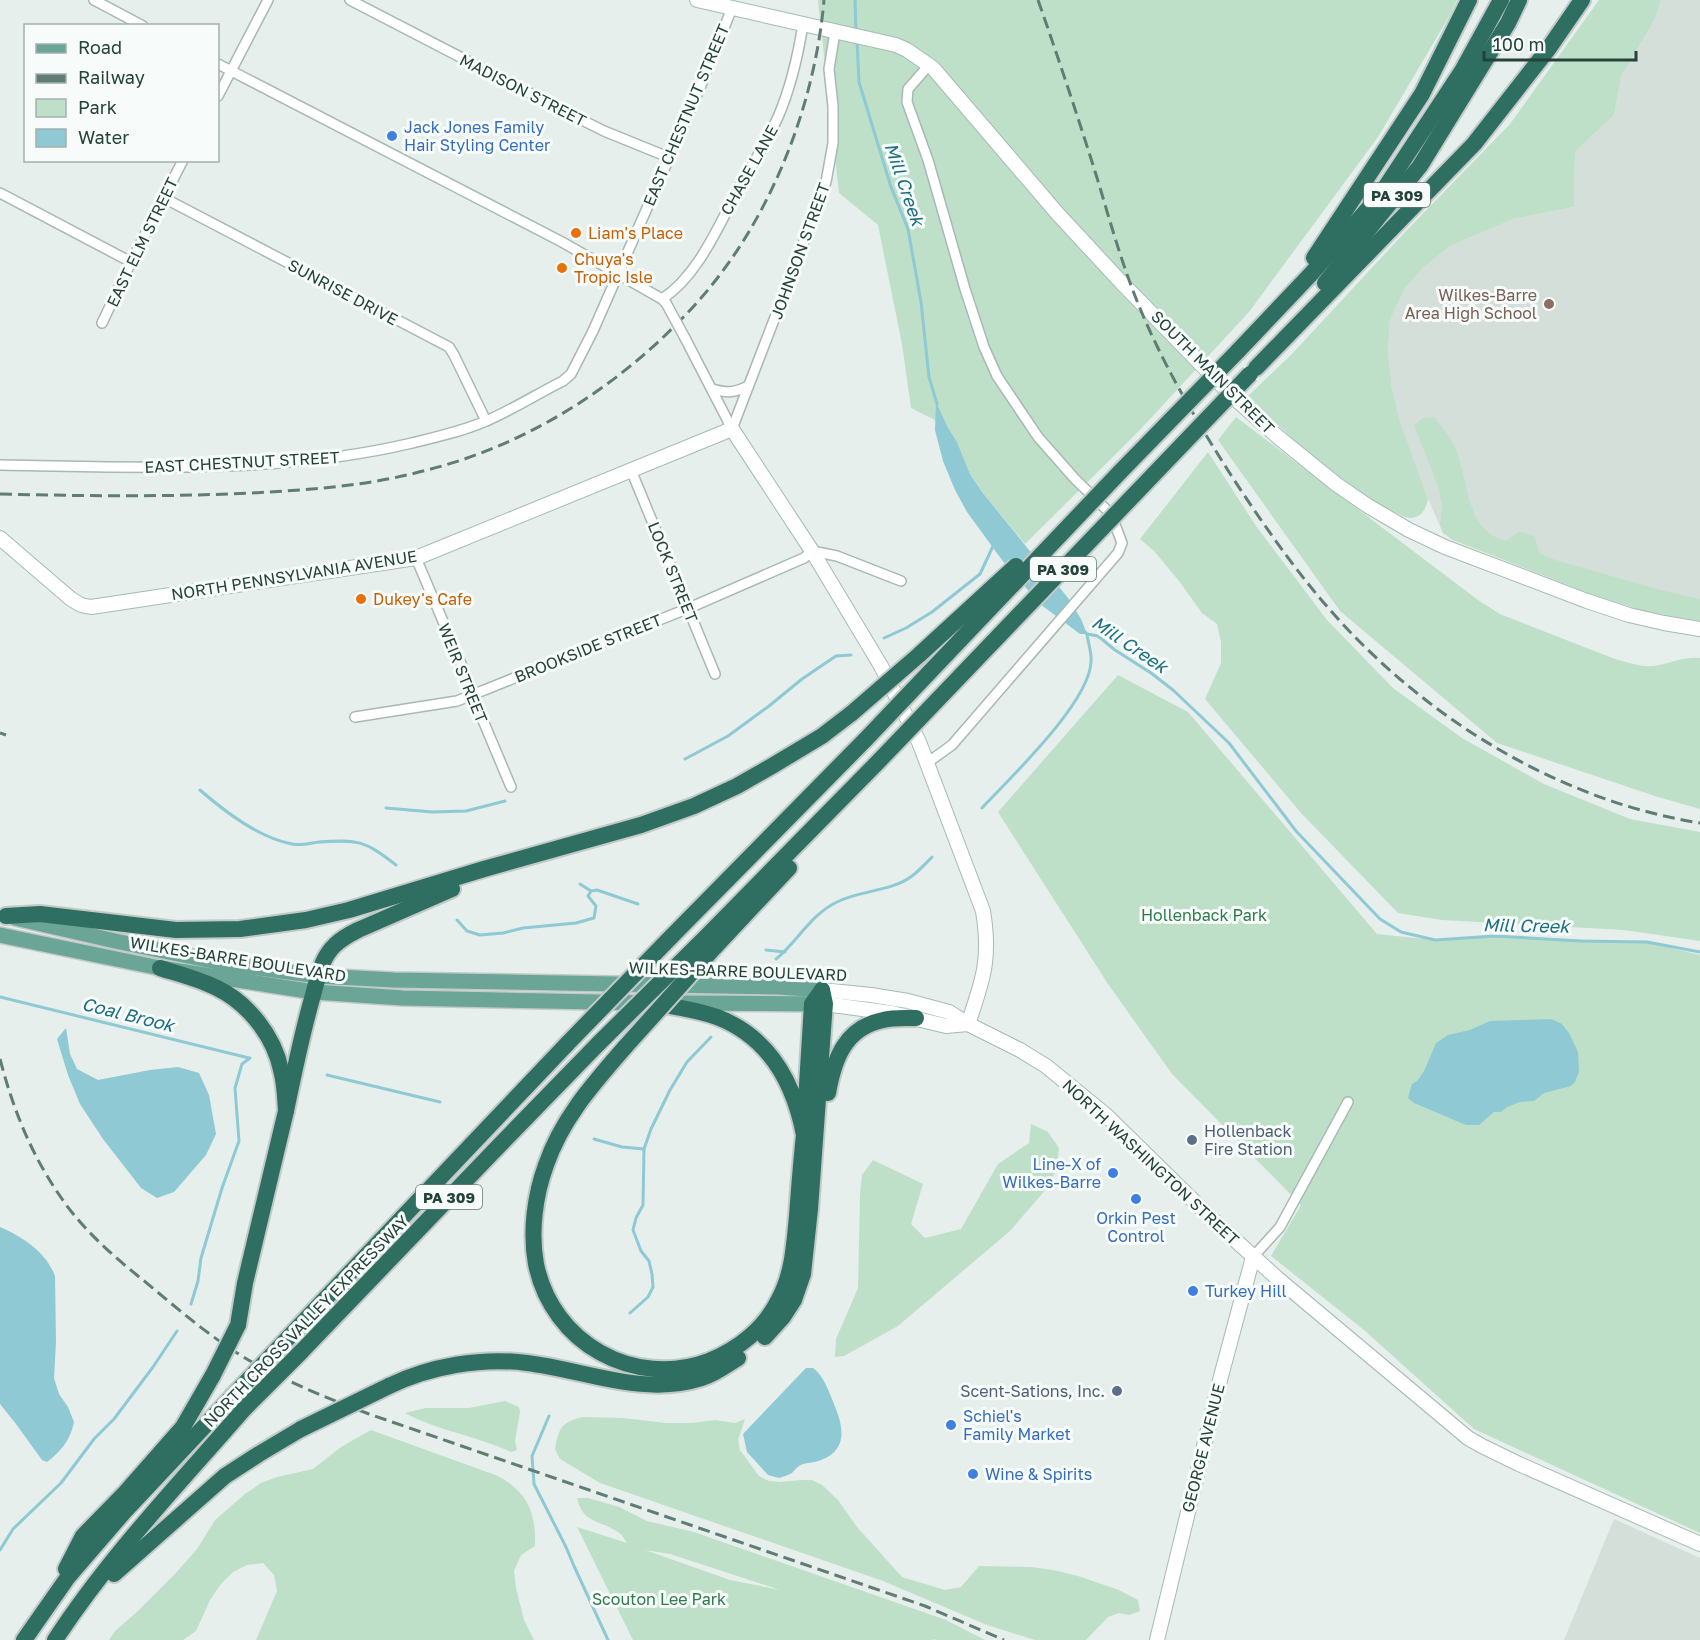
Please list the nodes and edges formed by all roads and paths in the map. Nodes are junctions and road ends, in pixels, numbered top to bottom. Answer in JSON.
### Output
{"nodes":[{"id":1,"x":94,"y":0,"type":"edge"},
{"id":2,"x":267,"y":0,"type":"edge"},
{"id":3,"x":350,"y":0,"type":"edge"},
{"id":4,"x":1468,"y":0,"type":"edge"},
{"id":5,"x":1502,"y":0,"type":"edge"},
{"id":6,"x":1519,"y":0,"type":"edge"},
{"id":7,"x":1582,"y":0,"type":"edge"},
{"id":8,"x":704,"y":1,"type":"edge"},
{"id":9,"x":732,"y":8,"type":"junction"},
{"id":10,"x":139,"y":24,"type":"edge"},
{"id":11,"x":803,"y":24,"type":"junction"},
{"id":12,"x":840,"y":33,"type":"junction"},
{"id":13,"x":219,"y":65,"type":"edge"},
{"id":14,"x":929,"y":65,"type":"junction"},
{"id":15,"x":231,"y":71,"type":"junction"},
{"id":16,"x":219,"y":94,"type":"edge"},
{"id":17,"x":668,"y":157,"type":"junction"},
{"id":18,"x":182,"y":162,"type":"edge"},
{"id":19,"x":0,"y":193,"type":"edge"},
{"id":20,"x":164,"y":198,"type":"junction"},
{"id":21,"x":131,"y":262,"type":"junction"},
{"id":22,"x":618,"y":272,"type":"junction"},
{"id":23,"x":664,"y":301,"type":"junction"},
{"id":24,"x":102,"y":323,"type":"dead end"},
{"id":25,"x":1237,"y":352,"type":"junction"},
{"id":26,"x":1253,"y":371,"type":"junction"},
{"id":27,"x":748,"y":386,"type":"junction"},
{"id":28,"x":712,"y":389,"type":"junction"},
{"id":29,"x":486,"y":421,"type":"junction"},
{"id":30,"x":732,"y":429,"type":"junction"},
{"id":31,"x":0,"y":465,"type":"edge"},
{"id":32,"x":631,"y":470,"type":"junction"},
{"id":33,"x":1121,"y":471,"type":"junction"},
{"id":34,"x":0,"y":537,"type":"edge"},
{"id":35,"x":812,"y":551,"type":"junction"},
{"id":36,"x":416,"y":558,"type":"junction"},
{"id":37,"x":901,"y":581,"type":"dead end"},
{"id":38,"x":689,"y":608,"type":"junction"},
{"id":39,"x":1700,"y":628,"type":"edge"},
{"id":40,"x":715,"y":674,"type":"dead end"},
{"id":41,"x":474,"y":694,"type":"junction"},
{"id":42,"x":355,"y":717,"type":"dead end"},
{"id":43,"x":927,"y":764,"type":"junction"},
{"id":44,"x":511,"y":787,"type":"dead end"},
{"id":45,"x":577,"y":843,"type":"junction"},
{"id":46,"x":3,"y":915,"type":"edge"},
{"id":47,"x":0,"y":935,"type":"edge"},
{"id":48,"x":708,"y":945,"type":"junction"},
{"id":49,"x":160,"y":968,"type":"junction"},
{"id":50,"x":316,"y":984,"type":"junction"},
{"id":51,"x":820,"y":1000,"type":"junction"},
{"id":52,"x":654,"y":1003,"type":"junction"},
{"id":53,"x":916,"y":1018,"type":"junction"},
{"id":54,"x":968,"y":1024,"type":"junction"},
{"id":55,"x":1348,"y":1102,"type":"dead end"},
{"id":56,"x":286,"y":1112,"type":"junction"},
{"id":57,"x":804,"y":1134,"type":"junction"},
{"id":58,"x":810,"y":1209,"type":"junction"},
{"id":59,"x":1253,"y":1257,"type":"junction"},
{"id":60,"x":238,"y":1403,"type":"junction"},
{"id":61,"x":1700,"y":1544,"type":"edge"},
{"id":62,"x":77,"y":1606,"type":"junction"},
{"id":63,"x":44,"y":1611,"type":"junction"},
{"id":64,"x":24,"y":1640,"type":"edge"},
{"id":65,"x":55,"y":1640,"type":"edge"},
{"id":66,"x":1157,"y":1640,"type":"edge"}],
"edges":[{"from":1,"to":10,"type":"street"},
{"from":2,"to":15,"type":"street"},
{"from":3,"to":17,"type":"street","name":"MADISON STREET"},
{"from":4,"to":25,"type":"highway"},
{"from":5,"to":25,"type":"highway","number":"PA 309"},
{"from":6,"to":26,"type":"highway","number":"PA 309"},
{"from":7,"to":26,"type":"highway"},
{"from":8,"to":9,"type":"street","name":"SOUTH MAIN STREET"},
{"from":9,"to":11,"type":"street","name":"SOUTH MAIN STREET"},
{"from":9,"to":17,"type":"street","name":"EAST CHESTNUT STREET"},
{"from":11,"to":12,"type":"street","name":"SOUTH MAIN STREET"},
{"from":11,"to":23,"type":"street","name":"CHASE LANE"},
{"from":12,"to":14,"type":"street","name":"SOUTH MAIN STREET"},
{"from":12,"to":27,"type":"street","name":"JOHNSON STREET"},
{"from":13,"to":15,"type":"street"},
{"from":14,"to":39,"type":"street","name":"SOUTH MAIN STREET"},
{"from":14,"to":43,"type":"street"},
{"from":15,"to":16,"type":"street"},
{"from":15,"to":22,"type":"street"},
{"from":17,"to":22,"type":"street","name":"EAST CHESTNUT STREET"},
{"from":18,"to":20,"type":"street","name":"EAST ELM STREET"},
{"from":19,"to":21,"type":"street"},
{"from":20,"to":21,"type":"street","name":"EAST ELM STREET"},
{"from":20,"to":29,"type":"street","name":"SUNRISE DRIVE"},
{"from":21,"to":24,"type":"street","name":"EAST ELM STREET"},
{"from":22,"to":23,"type":"street"},
{"from":22,"to":29,"type":"street","name":"EAST CHESTNUT STREET"},
{"from":23,"to":28,"type":"street","bridge":true},
{"from":25,"to":33,"type":"highway","number":"PA 309","bridge":true},
{"from":26,"to":48,"type":"highway","number":"PA 309","bridge":true},
{"from":27,"to":28,"type":"street"},
{"from":27,"to":30,"type":"street","name":"JOHNSON STREET"},
{"from":28,"to":30,"type":"street"},
{"from":29,"to":31,"type":"street","name":"EAST CHESTNUT STREET"},
{"from":30,"to":32,"type":"street","name":"NORTH PENNSYLVANIA AVENUE"},
{"from":30,"to":35,"type":"street"},
{"from":32,"to":36,"type":"street","name":"NORTH PENNSYLVANIA AVENUE"},
{"from":32,"to":38,"type":"street","name":"LOCK STREET"},
{"from":33,"to":45,"type":"highway","bridge":true},
{"from":33,"to":60,"type":"highway","name":"NORTH CROSS VALLEY EXPRESSWAY","number":"PA 309","bridge":true},
{"from":34,"to":36,"type":"street","name":"NORTH PENNSYLVANIA AVENUE"},
{"from":35,"to":37,"type":"street"},
{"from":35,"to":38,"type":"street","name":"BROOKSIDE STREET"},
{"from":35,"to":43,"type":"street"},
{"from":36,"to":41,"type":"street","name":"WEIR STREET"},
{"from":38,"to":40,"type":"street","name":"LOCK STREET"},
{"from":38,"to":41,"type":"street","name":"BROOKSIDE STREET"},
{"from":41,"to":42,"type":"street","name":"BROOKSIDE STREET"},
{"from":41,"to":44,"type":"street","name":"WEIR STREET"},
{"from":43,"to":54,"type":"street"},
{"from":45,"to":46,"type":"highway"},
{"from":45,"to":50,"type":"highway"},
{"from":46,"to":50,"type":"main road","name":"WILKES-BARRE BOULEVARD"},
{"from":47,"to":49,"type":"main road","name":"WILKES-BARRE BOULEVARD"},
{"from":48,"to":57,"type":"highway","bridge":true},
{"from":48,"to":60,"type":"highway","name":"NORTH CROSS VALLEY EXPRESSWAY","number":"PA 309","bridge":true},
{"from":49,"to":50,"type":"main road","name":"WILKES-BARRE BOULEVARD"},
{"from":49,"to":56,"type":"highway"},
{"from":50,"to":51,"type":"main road","name":"WILKES-BARRE BOULEVARD"},
{"from":50,"to":52,"type":"main road","name":"WILKES-BARRE BOULEVARD"},
{"from":50,"to":56,"type":"highway"},
{"from":51,"to":52,"type":"main road","name":"WILKES-BARRE BOULEVARD"},
{"from":51,"to":53,"type":"street","name":"WILKES-BARRE BOULEVARD"},
{"from":51,"to":54,"type":"street","name":"WILKES-BARRE BOULEVARD"},
{"from":51,"to":57,"type":"highway"},
{"from":51,"to":58,"type":"highway"},
{"from":52,"to":57,"type":"highway"},
{"from":53,"to":54,"type":"street","name":"WILKES-BARRE BOULEVARD"},
{"from":53,"to":58,"type":"highway"},
{"from":54,"to":59,"type":"street","name":"NORTH WASHINGTON STREET"},
{"from":55,"to":59,"type":"street"},
{"from":56,"to":63,"type":"highway","bridge":true},
{"from":58,"to":62,"type":"highway","bridge":true},
{"from":59,"to":61,"type":"street","name":"NORTH WASHINGTON STREET"},
{"from":59,"to":66,"type":"street","name":"GEORGE AVENUE"},
{"from":60,"to":62,"type":"highway","name":"NORTH CROSS VALLEY EXPRESSWAY","number":"PA 309"},
{"from":60,"to":63,"type":"highway","name":"NORTH CROSS VALLEY EXPRESSWAY","number":"PA 309"},
{"from":62,"to":65,"type":"highway","name":"NORTH CROSS VALLEY EXPRESSWAY","number":"PA 309"},
{"from":63,"to":64,"type":"highway","name":"NORTH CROSS VALLEY EXPRESSWAY","number":"PA 309"}]}
